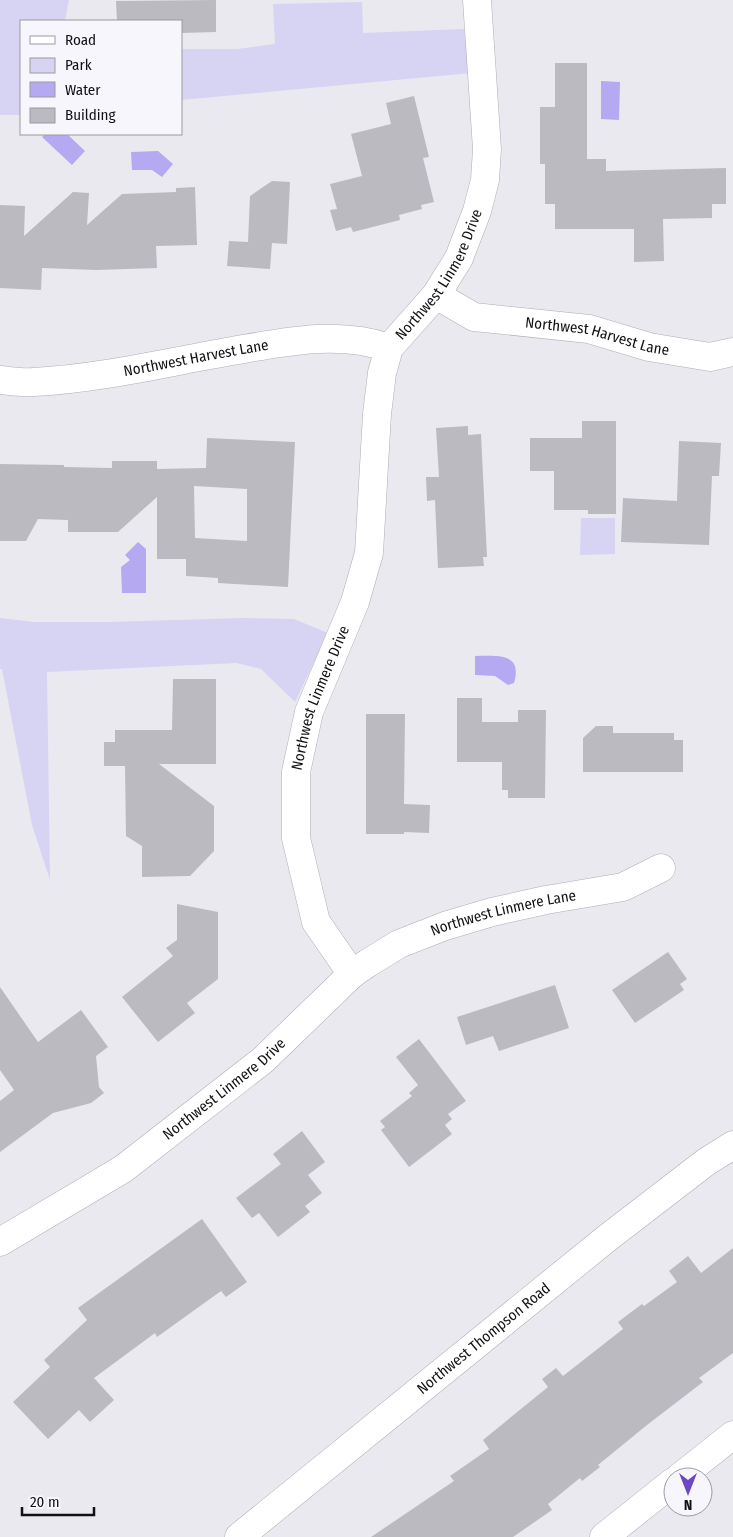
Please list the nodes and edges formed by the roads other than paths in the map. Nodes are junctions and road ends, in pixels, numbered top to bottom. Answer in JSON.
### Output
{"nodes":[{"id":1,"x":477,"y":0,"type":"edge"},
{"id":2,"x":436,"y":295,"type":"junction"},
{"id":3,"x":390,"y":348,"type":"junction"},
{"id":4,"x":733,"y":352,"type":"edge"},
{"id":5,"x":0,"y":380,"type":"edge"},
{"id":6,"x":661,"y":868,"type":"dead end"},
{"id":7,"x":352,"y":974,"type":"junction"},
{"id":8,"x":733,"y":1144,"type":"edge"},
{"id":9,"x":0,"y":1242,"type":"edge"},
{"id":10,"x":733,"y":1435,"type":"edge"},
{"id":11,"x":693,"y":1467,"type":"edge"},
{"id":12,"x":663,"y":1490,"type":"edge"},
{"id":13,"x":238,"y":1537,"type":"edge"},
{"id":14,"x":604,"y":1537,"type":"edge"}],
"edges":[{"from":1,"to":2,"type":"street","name":"Northwest Linmere Drive"},
{"from":2,"to":3,"type":"street","name":"Northwest Linmere Drive"},
{"from":2,"to":4,"type":"street","name":"Northwest Harvest Lane"},
{"from":3,"to":5,"type":"street","name":"Northwest Harvest Lane"},
{"from":3,"to":7,"type":"street","name":"Northwest Linmere Drive"},
{"from":6,"to":7,"type":"street","name":"Northwest Linmere Lane"},
{"from":7,"to":9,"type":"street","name":"Northwest Linmere Drive"},
{"from":8,"to":13,"type":"street","name":"Northwest Thompson Road"},
{"from":10,"to":11,"type":"street"},
{"from":12,"to":14,"type":"street"}]}
